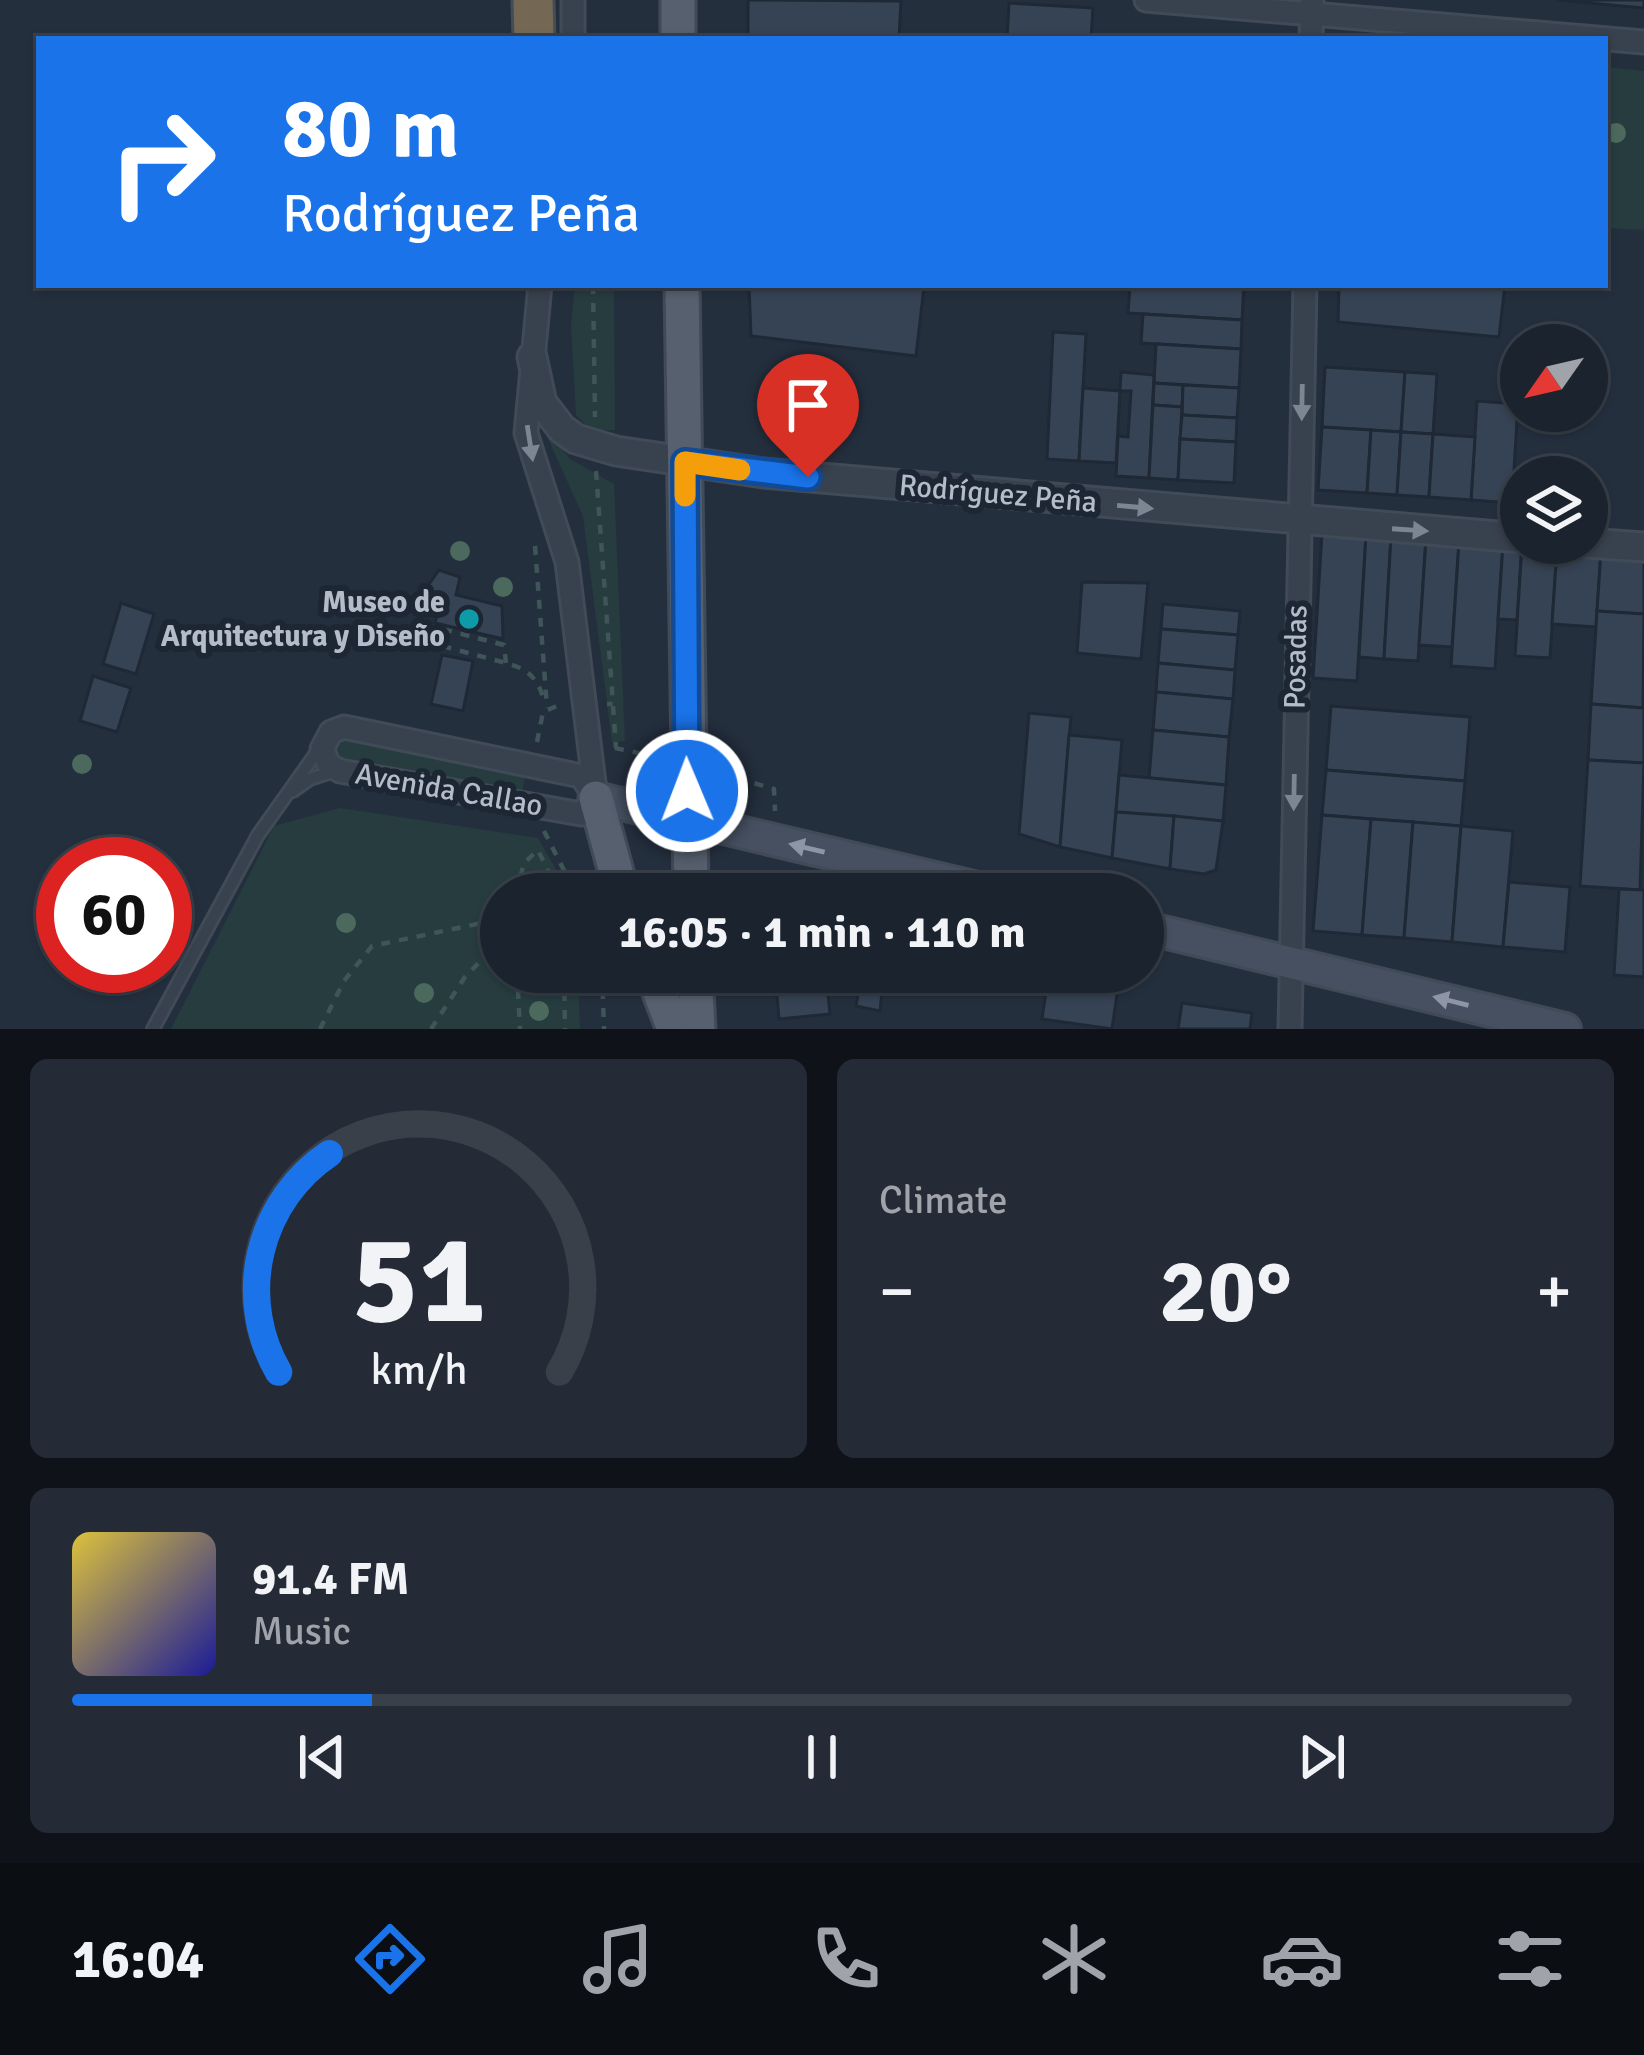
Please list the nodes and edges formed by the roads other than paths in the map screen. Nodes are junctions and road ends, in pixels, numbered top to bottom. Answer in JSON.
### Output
{"nodes":[{"id":1,"x":533,"y":0,"type":"edge"},
{"id":2,"x":573,"y":0,"type":"edge"},
{"id":3,"x":678,"y":0,"type":"edge"},
{"id":4,"x":1146,"y":0,"type":"edge"},
{"id":5,"x":1311,"y":18,"type":"edge"},
{"id":6,"x":534,"y":36,"type":"edge"},
{"id":7,"x":573,"y":36,"type":"edge"},
{"id":8,"x":678,"y":36,"type":"edge"},
{"id":9,"x":1561,"y":36,"type":"edge"},
{"id":10,"x":1608,"y":39,"type":"edge"},
{"id":11,"x":1644,"y":42,"type":"edge"},
{"id":12,"x":540,"y":288,"type":"edge"},
{"id":13,"x":682,"y":288,"type":"edge"},
{"id":14,"x":1304,"y":288,"type":"edge"},
{"id":15,"x":532,"y":357,"type":"junction"},
{"id":16,"x":685,"y":462,"type":"junction"},
{"id":17,"x":1298,"y":521,"type":"junction"},
{"id":18,"x":1500,"y":536,"type":"edge"},
{"id":19,"x":1608,"y":544,"type":"edge"},
{"id":20,"x":1644,"y":547,"type":"edge"},
{"id":21,"x":323,"y":743,"type":"junction"},
{"id":22,"x":340,"y":771,"type":"junction"},
{"id":23,"x":285,"y":796,"type":"junction"},
{"id":24,"x":596,"y":798,"type":"junction"},
{"id":25,"x":688,"y":819,"type":"junction"},
{"id":26,"x":616,"y":873,"type":"edge"},
{"id":27,"x":690,"y":873,"type":"edge"},
{"id":28,"x":915,"y":873,"type":"edge"},
{"id":29,"x":1164,"y":932,"type":"edge"},
{"id":30,"x":1292,"y":962,"type":"junction"},
{"id":31,"x":660,"y":993,"type":"edge"},
{"id":32,"x":696,"y":993,"type":"edge"},
{"id":33,"x":152,"y":1029,"type":"edge"},
{"id":34,"x":674,"y":1029,"type":"edge"},
{"id":35,"x":698,"y":1029,"type":"edge"},
{"id":36,"x":1290,"y":1029,"type":"edge"},
{"id":37,"x":1564,"y":1029,"type":"edge"}],
"edges":[{"from":1,"to":6,"type":"highway"},
{"from":2,"to":7,"type":"street"},
{"from":3,"to":8,"type":"main road"},
{"from":4,"to":5,"type":"street"},
{"from":5,"to":9,"type":"street"},
{"from":10,"to":11,"type":"street"},
{"from":12,"to":15,"type":"street"},
{"from":13,"to":16,"type":"main road"},
{"from":14,"to":17,"type":"street","name":"Posadas","one_way":true},
{"from":15,"to":16,"type":"street","name":"Rodríguez Peña"},
{"from":15,"to":24,"type":"street","one_way":true},
{"from":16,"to":17,"type":"street","name":"Rodríguez Peña","one_way":true},
{"from":16,"to":25,"type":"main road"},
{"from":17,"to":18,"type":"street","name":"Rodríguez Peña","one_way":true},
{"from":17,"to":30,"type":"street","name":"Posadas","one_way":true},
{"from":19,"to":20,"type":"street"},
{"from":21,"to":22,"type":"street","name":"Avenida Callao"},
{"from":21,"to":23,"type":"lane"},
{"from":21,"to":24,"type":"street","name":"Avenida Callao"},
{"from":22,"to":23,"type":"lane"},
{"from":22,"to":24,"type":"street","name":"Avenida Callao"},
{"from":23,"to":33,"type":"lane"},
{"from":24,"to":25,"type":"main road","name":"Avenida Callao"},
{"from":24,"to":26,"type":"main road"},
{"from":25,"to":27,"type":"main road"},
{"from":28,"to":25,"type":"main road","name":"Avenida Callao","one_way":true},
{"from":29,"to":30,"type":"main road"},
{"from":30,"to":36,"type":"street","name":"Posadas"},
{"from":37,"to":30,"type":"main road","one_way":true},
{"from":31,"to":34,"type":"main road"},
{"from":32,"to":35,"type":"main road"}]}
